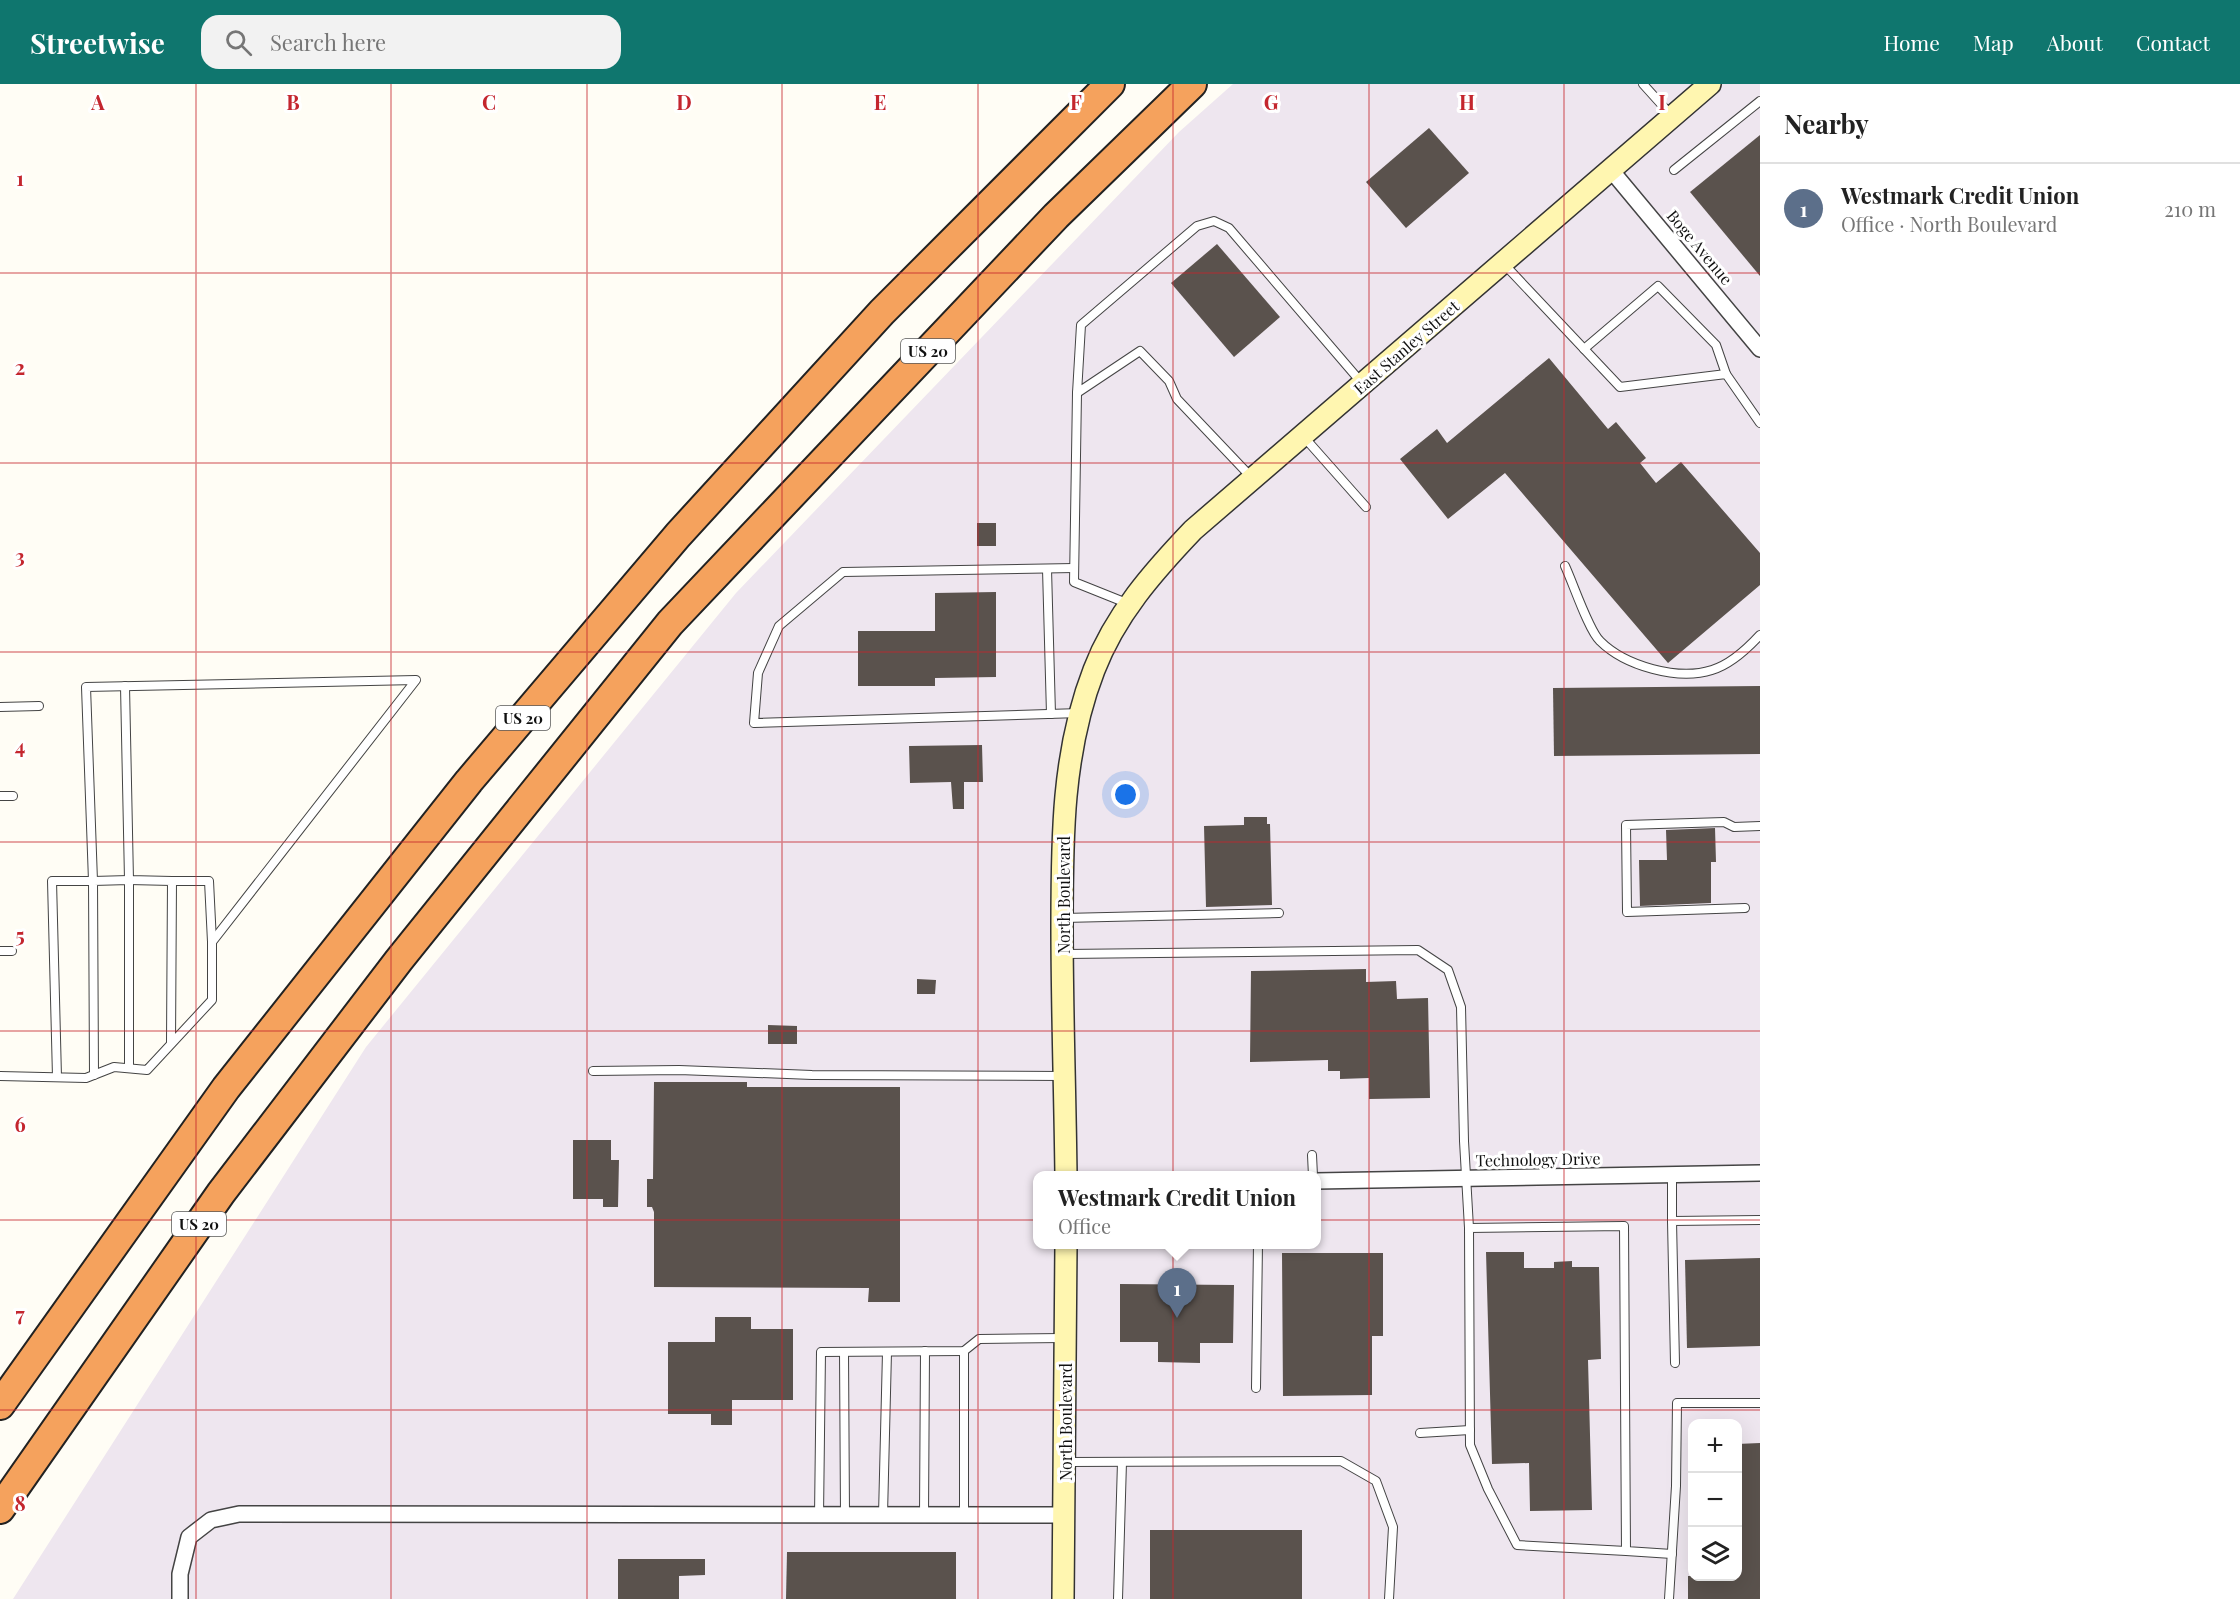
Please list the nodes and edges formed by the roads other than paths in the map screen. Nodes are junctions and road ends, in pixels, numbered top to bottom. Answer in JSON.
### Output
{"nodes":[{"id":1,"x":1110,"y":84,"type":"edge"},
{"id":2,"x":1192,"y":84,"type":"edge"},
{"id":3,"x":1643,"y":84,"type":"edge"},
{"id":4,"x":1710,"y":84,"type":"edge"},
{"id":5,"x":1760,"y":100,"type":"edge"},
{"id":6,"x":1673,"y":118,"type":"junction"},
{"id":7,"x":1611,"y":170,"type":"junction"},
{"id":8,"x":1674,"y":170,"type":"dead end"},
{"id":9,"x":1503,"y":263,"type":"junction"},
{"id":10,"x":1584,"y":349,"type":"junction"},
{"id":11,"x":1760,"y":350,"type":"edge"},
{"id":12,"x":1726,"y":374,"type":"junction"},
{"id":13,"x":1363,"y":385,"type":"junction"},
{"id":14,"x":1077,"y":393,"type":"junction"},
{"id":15,"x":1760,"y":423,"type":"edge"},
{"id":16,"x":1303,"y":436,"type":"junction"},
{"id":17,"x":1253,"y":479,"type":"junction"},
{"id":18,"x":1366,"y":507,"type":"dead end"},
{"id":19,"x":1565,"y":566,"type":"dead end"},
{"id":20,"x":1047,"y":568,"type":"junction"},
{"id":21,"x":1074,"y":568,"type":"junction"},
{"id":22,"x":1130,"y":604,"type":"junction"},
{"id":23,"x":1117,"y":624,"type":"joint"},
{"id":24,"x":1760,"y":635,"type":"edge"},
{"id":25,"x":125,"y":686,"type":"junction"},
{"id":26,"x":39,"y":706,"type":"dead end"},
{"id":27,"x":0,"y":707,"type":"edge"},
{"id":28,"x":1080,"y":713,"type":"junction"},
{"id":29,"x":1051,"y":714,"type":"junction"},
{"id":30,"x":0,"y":796,"type":"edge"},
{"id":31,"x":13,"y":796,"type":"dead end"},
{"id":32,"x":1760,"y":826,"type":"edge"},
{"id":33,"x":129,"y":880,"type":"junction"},
{"id":34,"x":93,"y":881,"type":"junction"},
{"id":35,"x":172,"y":881,"type":"junction"},
{"id":36,"x":1745,"y":908,"type":"dead end"},
{"id":37,"x":1279,"y":913,"type":"dead end"},
{"id":38,"x":1062,"y":918,"type":"junction"},
{"id":39,"x":212,"y":942,"type":"junction"},
{"id":40,"x":0,"y":951,"type":"edge"},
{"id":41,"x":12,"y":951,"type":"dead end"},
{"id":42,"x":1062,"y":954,"type":"junction"},
{"id":43,"x":171,"y":1043,"type":"junction"},
{"id":44,"x":129,"y":1068,"type":"junction"},
{"id":45,"x":593,"y":1071,"type":"dead end"},
{"id":46,"x":94,"y":1075,"type":"junction"},
{"id":47,"x":0,"y":1076,"type":"edge"},
{"id":48,"x":1064,"y":1076,"type":"junction"},
{"id":49,"x":57,"y":1077,"type":"junction"},
{"id":50,"x":1312,"y":1155,"type":"dead end"},
{"id":51,"x":1066,"y":1171,"type":"edge"},
{"id":52,"x":1313,"y":1171,"type":"edge"},
{"id":53,"x":1760,"y":1173,"type":"edge"},
{"id":54,"x":1672,"y":1174,"type":"junction"},
{"id":55,"x":1467,"y":1178,"type":"junction"},
{"id":56,"x":1321,"y":1181,"type":"edge"},
{"id":57,"x":1760,"y":1220,"type":"edge"},
{"id":58,"x":1672,"y":1221,"type":"junction"},
{"id":59,"x":1469,"y":1228,"type":"junction"},
{"id":60,"x":1066,"y":1249,"type":"edge"},
{"id":61,"x":1258,"y":1249,"type":"edge"},
{"id":62,"x":1065,"y":1338,"type":"junction"},
{"id":63,"x":925,"y":1351,"type":"junction"},
{"id":64,"x":964,"y":1351,"type":"junction"},
{"id":65,"x":844,"y":1352,"type":"junction"},
{"id":66,"x":887,"y":1352,"type":"junction"},
{"id":67,"x":1675,"y":1363,"type":"dead end"},
{"id":68,"x":1256,"y":1389,"type":"dead end"},
{"id":69,"x":1760,"y":1403,"type":"edge"},
{"id":70,"x":0,"y":1405,"type":"edge"},
{"id":71,"x":1470,"y":1430,"type":"junction"},
{"id":72,"x":1420,"y":1432,"type":"dead end"},
{"id":73,"x":1065,"y":1462,"type":"junction"},
{"id":74,"x":1122,"y":1462,"type":"junction"},
{"id":75,"x":0,"y":1509,"type":"edge"},
{"id":76,"x":883,"y":1515,"type":"junction"},
{"id":77,"x":924,"y":1515,"type":"junction"},
{"id":78,"x":964,"y":1515,"type":"junction"},
{"id":79,"x":1065,"y":1515,"type":"junction"},
{"id":80,"x":819,"y":1516,"type":"junction"},
{"id":81,"x":845,"y":1516,"type":"junction"},
{"id":82,"x":1626,"y":1551,"type":"junction"},
{"id":83,"x":1672,"y":1554,"type":"junction"},
{"id":84,"x":180,"y":1599,"type":"edge"},
{"id":85,"x":1063,"y":1599,"type":"edge"},
{"id":86,"x":1118,"y":1599,"type":"edge"},
{"id":87,"x":1389,"y":1599,"type":"edge"},
{"id":88,"x":1669,"y":1599,"type":"edge"}],
"edges":[{"from":1,"to":70,"type":"highway","number":"US 20"},
{"from":2,"to":75,"type":"highway","number":"US 20"},
{"from":3,"to":6,"type":"lane"},
{"from":4,"to":6,"type":"street","name":"East Stanley Street"},
{"from":5,"to":8,"type":"lane"},
{"from":6,"to":7,"type":"street","name":"East Stanley Street"},
{"from":7,"to":9,"type":"street","name":"East Stanley Street"},
{"from":7,"to":11,"type":"street","name":"Boge Avenue"},
{"from":9,"to":10,"type":"lane"},
{"from":9,"to":13,"type":"street","name":"East Stanley Street"},
{"from":10,"to":12,"type":"lane"},
{"from":10,"to":12,"type":"lane"},
{"from":12,"to":15,"type":"lane"},
{"from":13,"to":14,"type":"lane"},
{"from":13,"to":16,"type":"street","name":"East Stanley Street"},
{"from":14,"to":17,"type":"lane"},
{"from":14,"to":21,"type":"lane"},
{"from":16,"to":17,"type":"street","name":"East Stanley Street"},
{"from":16,"to":18,"type":"lane"},
{"from":17,"to":22,"type":"street","name":"East Stanley Street"},
{"from":19,"to":24,"type":"lane"},
{"from":20,"to":21,"type":"lane"},
{"from":20,"to":29,"type":"lane"},
{"from":20,"to":29,"type":"lane"},
{"from":21,"to":22,"type":"lane"},
{"from":22,"to":23,"type":"street","name":"East Stanley Street"},
{"from":23,"to":28,"type":"street","name":"North Boulevard"},
{"from":25,"to":33,"type":"lane"},
{"from":25,"to":34,"type":"lane"},
{"from":25,"to":39,"type":"lane"},
{"from":26,"to":27,"type":"lane"},
{"from":28,"to":29,"type":"lane"},
{"from":28,"to":38,"type":"street","name":"North Boulevard"},
{"from":30,"to":31,"type":"lane"},
{"from":32,"to":36,"type":"lane"},
{"from":33,"to":34,"type":"lane"},
{"from":33,"to":35,"type":"lane"},
{"from":33,"to":44,"type":"lane"},
{"from":34,"to":46,"type":"lane"},
{"from":34,"to":49,"type":"lane"},
{"from":35,"to":39,"type":"lane"},
{"from":35,"to":43,"type":"lane"},
{"from":37,"to":38,"type":"lane"},
{"from":38,"to":42,"type":"street","name":"North Boulevard"},
{"from":39,"to":43,"type":"lane"},
{"from":40,"to":41,"type":"lane"},
{"from":42,"to":48,"type":"street","name":"North Boulevard"},
{"from":42,"to":55,"type":"lane"},
{"from":43,"to":44,"type":"lane"},
{"from":44,"to":46,"type":"lane"},
{"from":45,"to":48,"type":"lane"},
{"from":46,"to":49,"type":"lane"},
{"from":47,"to":49,"type":"lane"},
{"from":48,"to":51,"type":"street","name":"North Boulevard"},
{"from":50,"to":52,"type":"lane"},
{"from":53,"to":54,"type":"street","name":"Technology Drive"},
{"from":54,"to":55,"type":"street","name":"Technology Drive"},
{"from":54,"to":58,"type":"lane"},
{"from":55,"to":56,"type":"street","name":"Technology Drive"},
{"from":55,"to":59,"type":"lane"},
{"from":57,"to":58,"type":"lane"},
{"from":58,"to":67,"type":"lane"},
{"from":59,"to":71,"type":"lane"},
{"from":59,"to":82,"type":"lane"},
{"from":60,"to":62,"type":"street","name":"North Boulevard"},
{"from":61,"to":68,"type":"lane"},
{"from":62,"to":64,"type":"lane"},
{"from":62,"to":73,"type":"street","name":"North Boulevard"},
{"from":63,"to":64,"type":"lane"},
{"from":63,"to":66,"type":"lane"},
{"from":63,"to":77,"type":"lane"},
{"from":64,"to":78,"type":"lane"},
{"from":65,"to":66,"type":"lane"},
{"from":65,"to":80,"type":"lane"},
{"from":65,"to":81,"type":"lane"},
{"from":66,"to":76,"type":"lane"},
{"from":69,"to":83,"type":"lane"},
{"from":71,"to":72,"type":"lane"},
{"from":71,"to":82,"type":"lane"},
{"from":73,"to":74,"type":"lane"},
{"from":73,"to":79,"type":"street","name":"North Boulevard"},
{"from":74,"to":86,"type":"lane"},
{"from":74,"to":87,"type":"lane"},
{"from":76,"to":77,"type":"street"},
{"from":76,"to":81,"type":"street"},
{"from":77,"to":78,"type":"street"},
{"from":78,"to":79,"type":"street"},
{"from":79,"to":85,"type":"street","name":"North Boulevard"},
{"from":80,"to":81,"type":"street"},
{"from":80,"to":84,"type":"street"},
{"from":82,"to":83,"type":"lane"},
{"from":83,"to":88,"type":"lane"}]}
